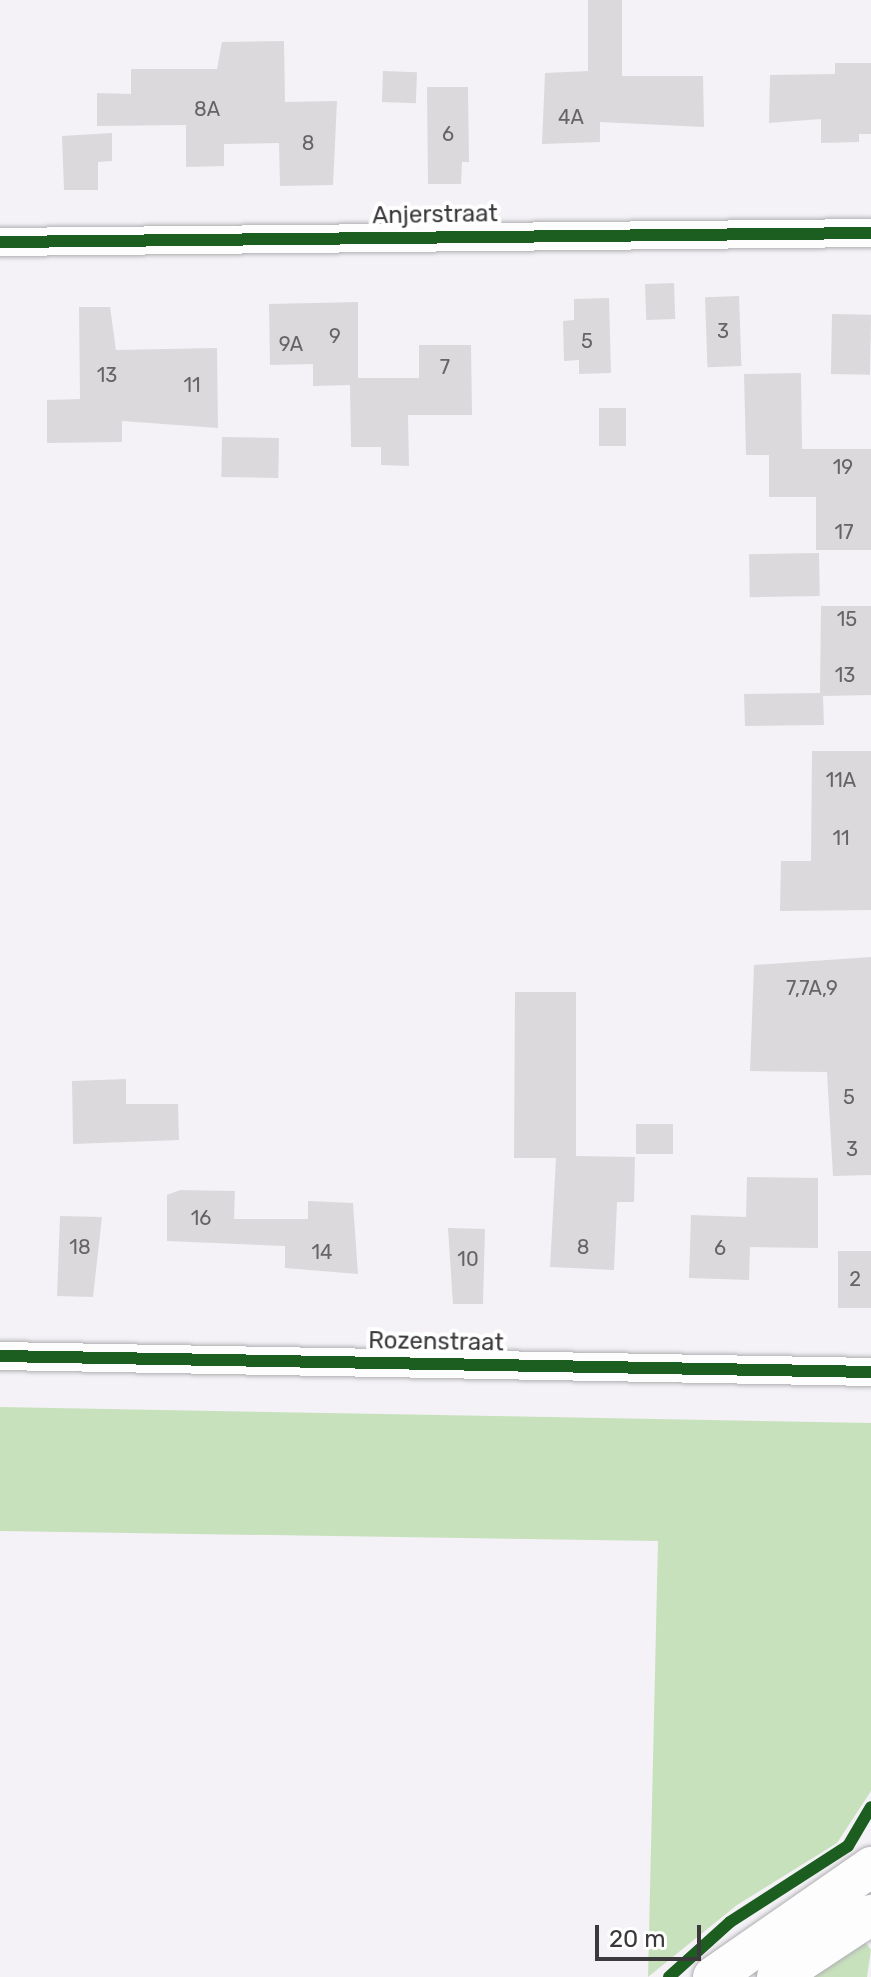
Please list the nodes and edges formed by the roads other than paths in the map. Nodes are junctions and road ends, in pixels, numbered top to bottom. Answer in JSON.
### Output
{"nodes":[{"id":1,"x":871,"y":233,"type":"edge"},
{"id":2,"x":0,"y":242,"type":"edge"},
{"id":3,"x":0,"y":1356,"type":"edge"},
{"id":4,"x":871,"y":1372,"type":"edge"},
{"id":5,"x":871,"y":1867,"type":"edge"},
{"id":6,"x":871,"y":1915,"type":"edge"},
{"id":7,"x":713,"y":1977,"type":"edge"},
{"id":8,"x":777,"y":1977,"type":"edge"}],
"edges":[{"from":1,"to":2,"type":"street","name":"Anjerstraat"},
{"from":3,"to":4,"type":"street","name":"Rozenstraat"},
{"from":5,"to":7,"type":"main road"},
{"from":6,"to":8,"type":"main road"}]}
